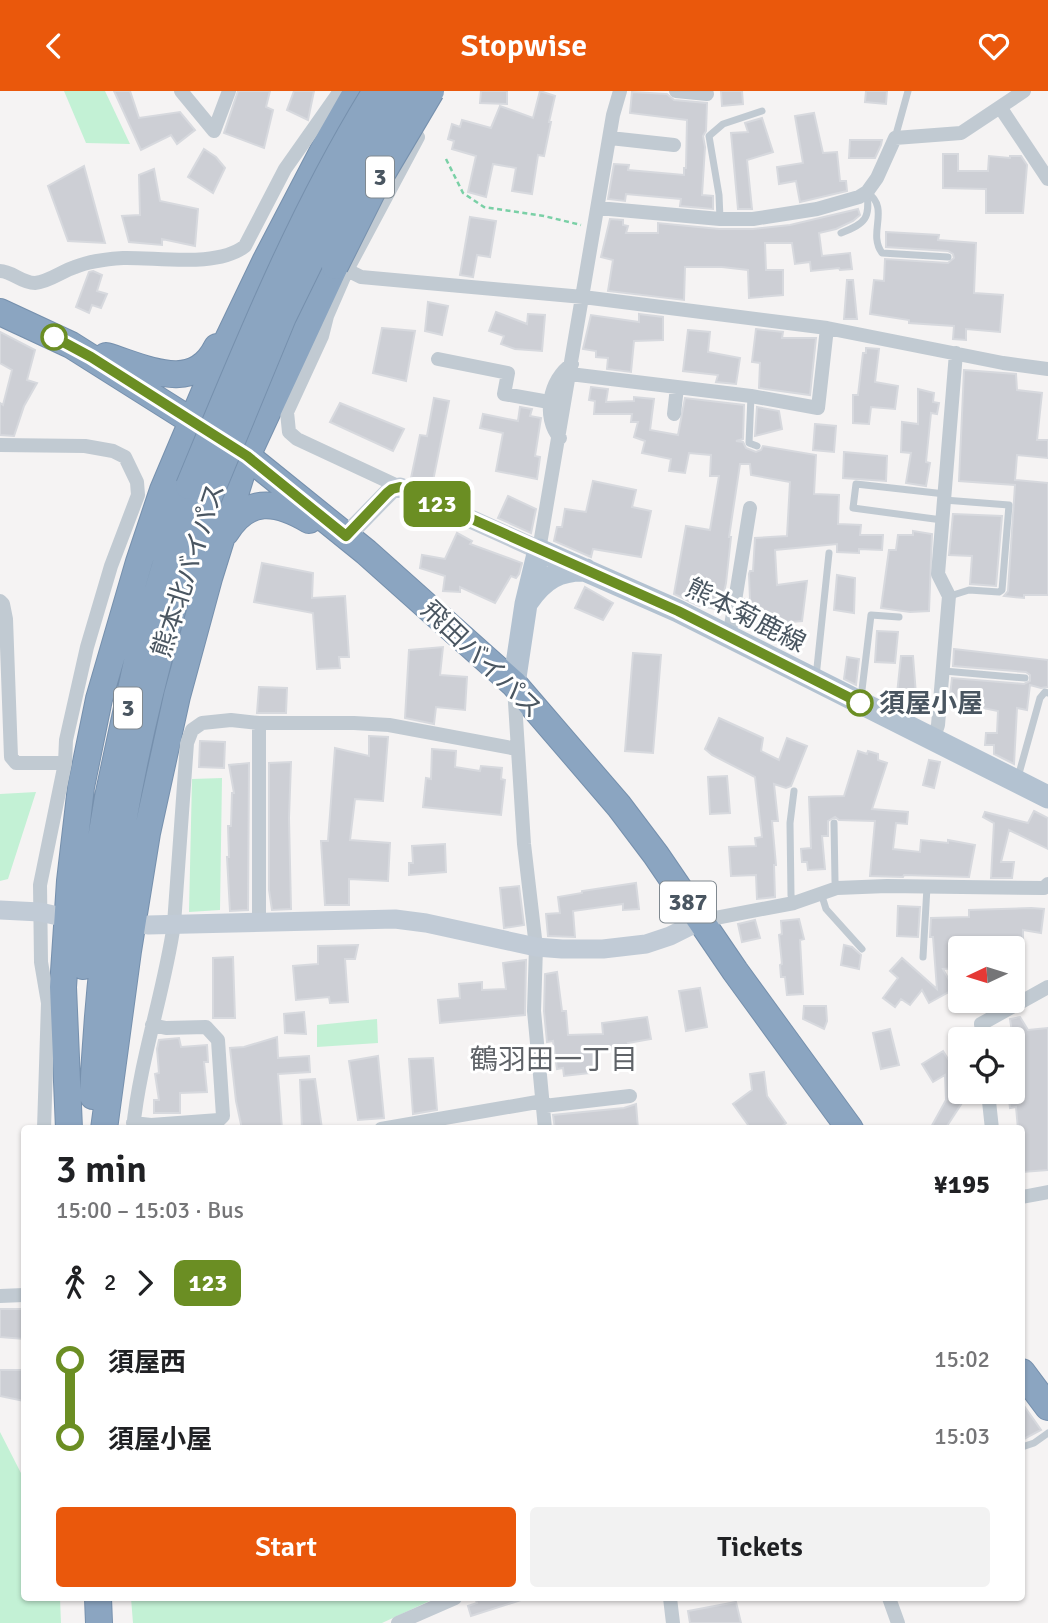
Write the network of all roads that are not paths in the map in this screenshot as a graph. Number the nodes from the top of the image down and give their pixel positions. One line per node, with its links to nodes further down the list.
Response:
1 (181, 91): 2 (street)
2 (229, 91)
3 (340, 91): 29 (street)
4 (357, 91): 27 (highway)
5 (364, 91): 17 (street)
6 (376, 91): 48 (highway, 熊本北バイパス / 3, bridge)
7 (403, 91): 48 (highway, 熊本北バイパス / 3, bridge)
8 (430, 91): 28 (highway, 3, bridge)
9 (445, 91): 17 (street)
10 (620, 91): 18 (street)
11 (676, 91): 14 (street)
12 (908, 91): 19 (lane)
13 (1024, 91): 15 (street)
14 (707, 94)
15 (1002, 100): 19 (street); 21 (street)
16 (762, 111): 24 (lane)
17 (426, 123): 28 (street)
18 (610, 138): 20 (street); 23 (street)
19 (895, 138): 22 (street)
20 (674, 145)
21 (1048, 179)
22 (867, 192): 24 (street); 25 (lane); 26 (lane)
23 (598, 208): 24 (street); 30 (street)
24 (720, 219)
25 (841, 233)
26 (948, 257)
27 (265, 262): 33 (highway); 42 (highway)
28 (341, 268): 30 (street); 46 (highway, 3); 47 (street)
29 (0, 271)
30 (583, 297): 32 (street); 36 (street)
31 (0, 312): 33 (highway, 飛田バイパス / 387)
32 (827, 328): 34 (street); 39 (street)
33 (71, 345): 42 (highway, 飛田バイパス / 387)
34 (956, 353): 37 (street); 49 (street)
35 (438, 359): 40 (street)
36 (571, 369): 38 (street); 40 (street); 43 (street)
37 (1048, 369)
38 (677, 387): 39 (street); 41 (street)
39 (751, 396): 45 (lane)
40 (549, 401): 43 (street)
41 (674, 414)
42 (193, 421): 46 (highway, 飛田バイパス / 387); 99 (highway)
43 (560, 438): 54 (street)
44 (0, 445): 71 (street)
45 (757, 446)
46 (247, 456): 52 (highway, 飛田バイパス / 387); 53 (highway)
47 (400, 487): 52 (street); 54 (street)
48 (198, 492): 98 (highway, 熊本北バイパス / 3); 100 (highway, 熊本北バイパス / 3)
49 (945, 497): 51 (street); 51 (lane); 57 (lane)
50 (750, 508): 61 (street)
51 (943, 520): 57 (street)
52 (346, 536): 53 (highway); 65 (highway, 飛田バイパス / 387)
53 (222, 538): 101 (highway)
54 (539, 550): 56 (main road, 熊本菊鹿線); 59 (main road)
55 (829, 553): 64 (lane)
56 (586, 570): 59 (main road); 61 (main road, 熊本菊鹿線)
57 (949, 596): 62 (street)
58 (0, 601): 71 (street)
59 (526, 604): 65 (main road)
60 (898, 617): 67 (lane)
61 (729, 638): 64 (main road, 熊本菊鹿線)
62 (944, 671): 63 (lane); 69 (street)
63 (1025, 678)
64 (816, 681): 67 (main road, 熊本菊鹿線)
65 (514, 684): 70 (street); 83 (highway, 飛田バイパス / 387)
66 (1048, 693): 72 (lane)
67 (860, 703): 69 (main road, 熊本菊鹿線)
68 (259, 723): 70 (street); 84 (street); 85 (street)
69 (933, 740): 72 (main road, 熊本菊鹿線)
70 (517, 749): 87 (street)
71 (65, 763): 82 (street)
72 (1017, 781): 74 (main road, 熊本菊鹿線)
73 (794, 791): 80 (lane)
74 (1048, 797)
75 (834, 823): 78 (lane)
76 (1048, 884): 77 (street)
77 (927, 887): 78 (street); 89 (lane)
78 (837, 888): 79 (street)
79 (820, 893): 80 (street); 88 (lane)
80 (794, 903): 83 (street)
81 (0, 910): 82 (street)
82 (49, 914): 97 (street)
83 (700, 921): 87 (street); 107 (highway, 飛田バイパス / 387)
84 (259, 922): 85 (street); 87 (street)
85 (174, 924): 86 (street); 91 (street)
86 (148, 925)
87 (536, 947): 94 (street)
88 (862, 949)
89 (923, 957)
90 (1048, 987): 92 (street)
91 (152, 1025): 102 (street); 103 (street)
92 (981, 1027)
93 (630, 1095): 94 (street)
94 (543, 1104): 96 (street); 106 (street)
95 (989, 1104): 108 (street)
96 (478, 1114): 104 (street); 105 (street)
97 (44, 1125)
98 (71, 1125)
99 (71, 1125)
100 (92, 1125)
101 (105, 1125)
102 (133, 1125)
103 (151, 1125)
104 (407, 1125)
105 (475, 1125)
106 (545, 1125)
107 (847, 1125)
108 (992, 1125)
109 (1048, 1192): 110 (street)
110 (1025, 1196)
111 (21, 1295): 112 (street)
112 (0, 1296)
113 (1025, 1376): 114 (highway)
114 (1048, 1407)
115 (1048, 1433): 116 (lane)
116 (1025, 1446)
117 (82, 1601): 122 (highway)
118 (98, 1601): 123 (highway)
119 (446, 1601): 124 (street)
120 (670, 1601): 125 (street)
121 (890, 1601): 126 (street)
122 (83, 1623)
123 (99, 1623)
124 (398, 1623)
125 (673, 1623)
126 (898, 1623)

